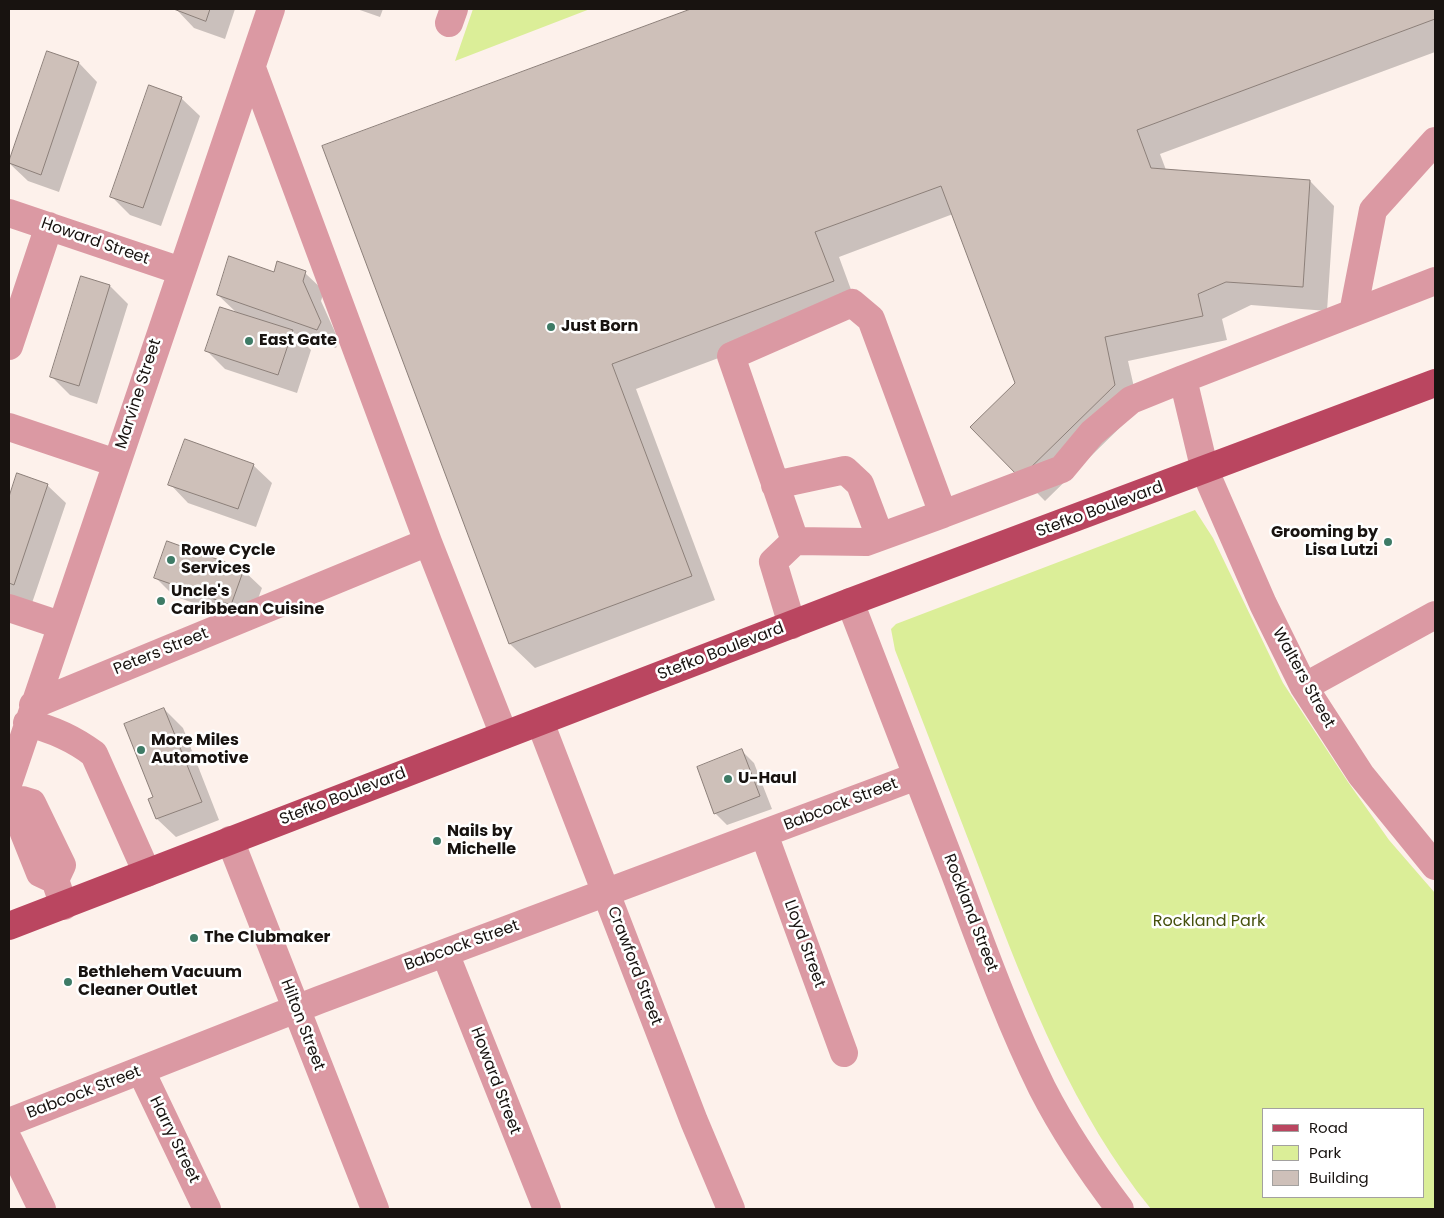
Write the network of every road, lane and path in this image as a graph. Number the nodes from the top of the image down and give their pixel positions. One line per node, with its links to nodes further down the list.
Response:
1 (271, 9): 2 (street, Marvine Street)
2 (252, 68): 6 (street, Marvine Street); 19 (street)
3 (1435, 142): 8 (street)
4 (9, 213): 5 (street, Howard Street)
5 (49, 226): 6 (street, Howard Street); 9 (street)
6 (180, 271): 13 (street, Marvine Street)
7 (1435, 281): 8 (street)
8 (1353, 313): 10 (street)
9 (9, 346)
10 (1183, 379): 14 (street, Walters Street); 16 (street)
11 (1435, 384): 14 (main road, Stefko Boulevard)
12 (9, 427): 13 (street)
13 (116, 463): 23 (street, Marvine Street)
14 (1205, 471): 20 (main road, Stefko Boulevard); 25 (street, Walters Street)
15 (775, 485): 16 (street); 17 (street); 18 (street)
16 (943, 514): 17 (street)
17 (880, 537): 18 (street)
18 (794, 541): 24 (street)
19 (428, 542): 26 (street, Peters Street); 28 (street)
20 (850, 602): 24 (main road, Stefko Boulevard); 29 (street, Rockland Street)
21 (9, 608): 23 (street)
22 (1435, 615): 25 (street)
23 (60, 625): 26 (street, Marvine Street)
24 (792, 625): 27 (main road, Stefko Boulevard)
25 (1304, 687): 33 (street, Walters Street)
26 (30, 714): 30 (street, Marvine Street); 34 (street)
27 (540, 722): 28 (main road, Stefko Boulevard); 35 (street, Crawford Street)
28 (504, 735): 32 (main road, Stefko Boulevard)
29 (917, 776): 31 (street, Babcock Street); 49 (street, Rockland Street)
30 (10, 795): 36 (street, Marvine Street)
31 (764, 834): 35 (street, Babcock Street); 40 (street, Lloyd Street)
32 (230, 840): 34 (main road, Stefko Boulevard); 39 (street, Hilton Street)
33 (1435, 866)
34 (147, 873): 36 (main road, Stefko Boulevard)
35 (606, 893): 38 (street, Babcock Street); 48 (street, Crawford Street)
36 (64, 906): 37 (main road, Stefko Boulevard)
37 (9, 926)
38 (445, 952): 39 (street, Babcock Street); 47 (street, Howard Street)
39 (296, 1008): 41 (street, Babcock Street); 46 (street, Hilton Street)
40 (844, 1053)
41 (141, 1070): 42 (street, Babcock Street); 45 (street, Harry Street)
42 (9, 1122)
43 (9, 1141): 44 (street)
44 (42, 1209)
45 (208, 1209)
46 (375, 1209)
47 (548, 1209)
48 (731, 1209)
49 (1120, 1209)

